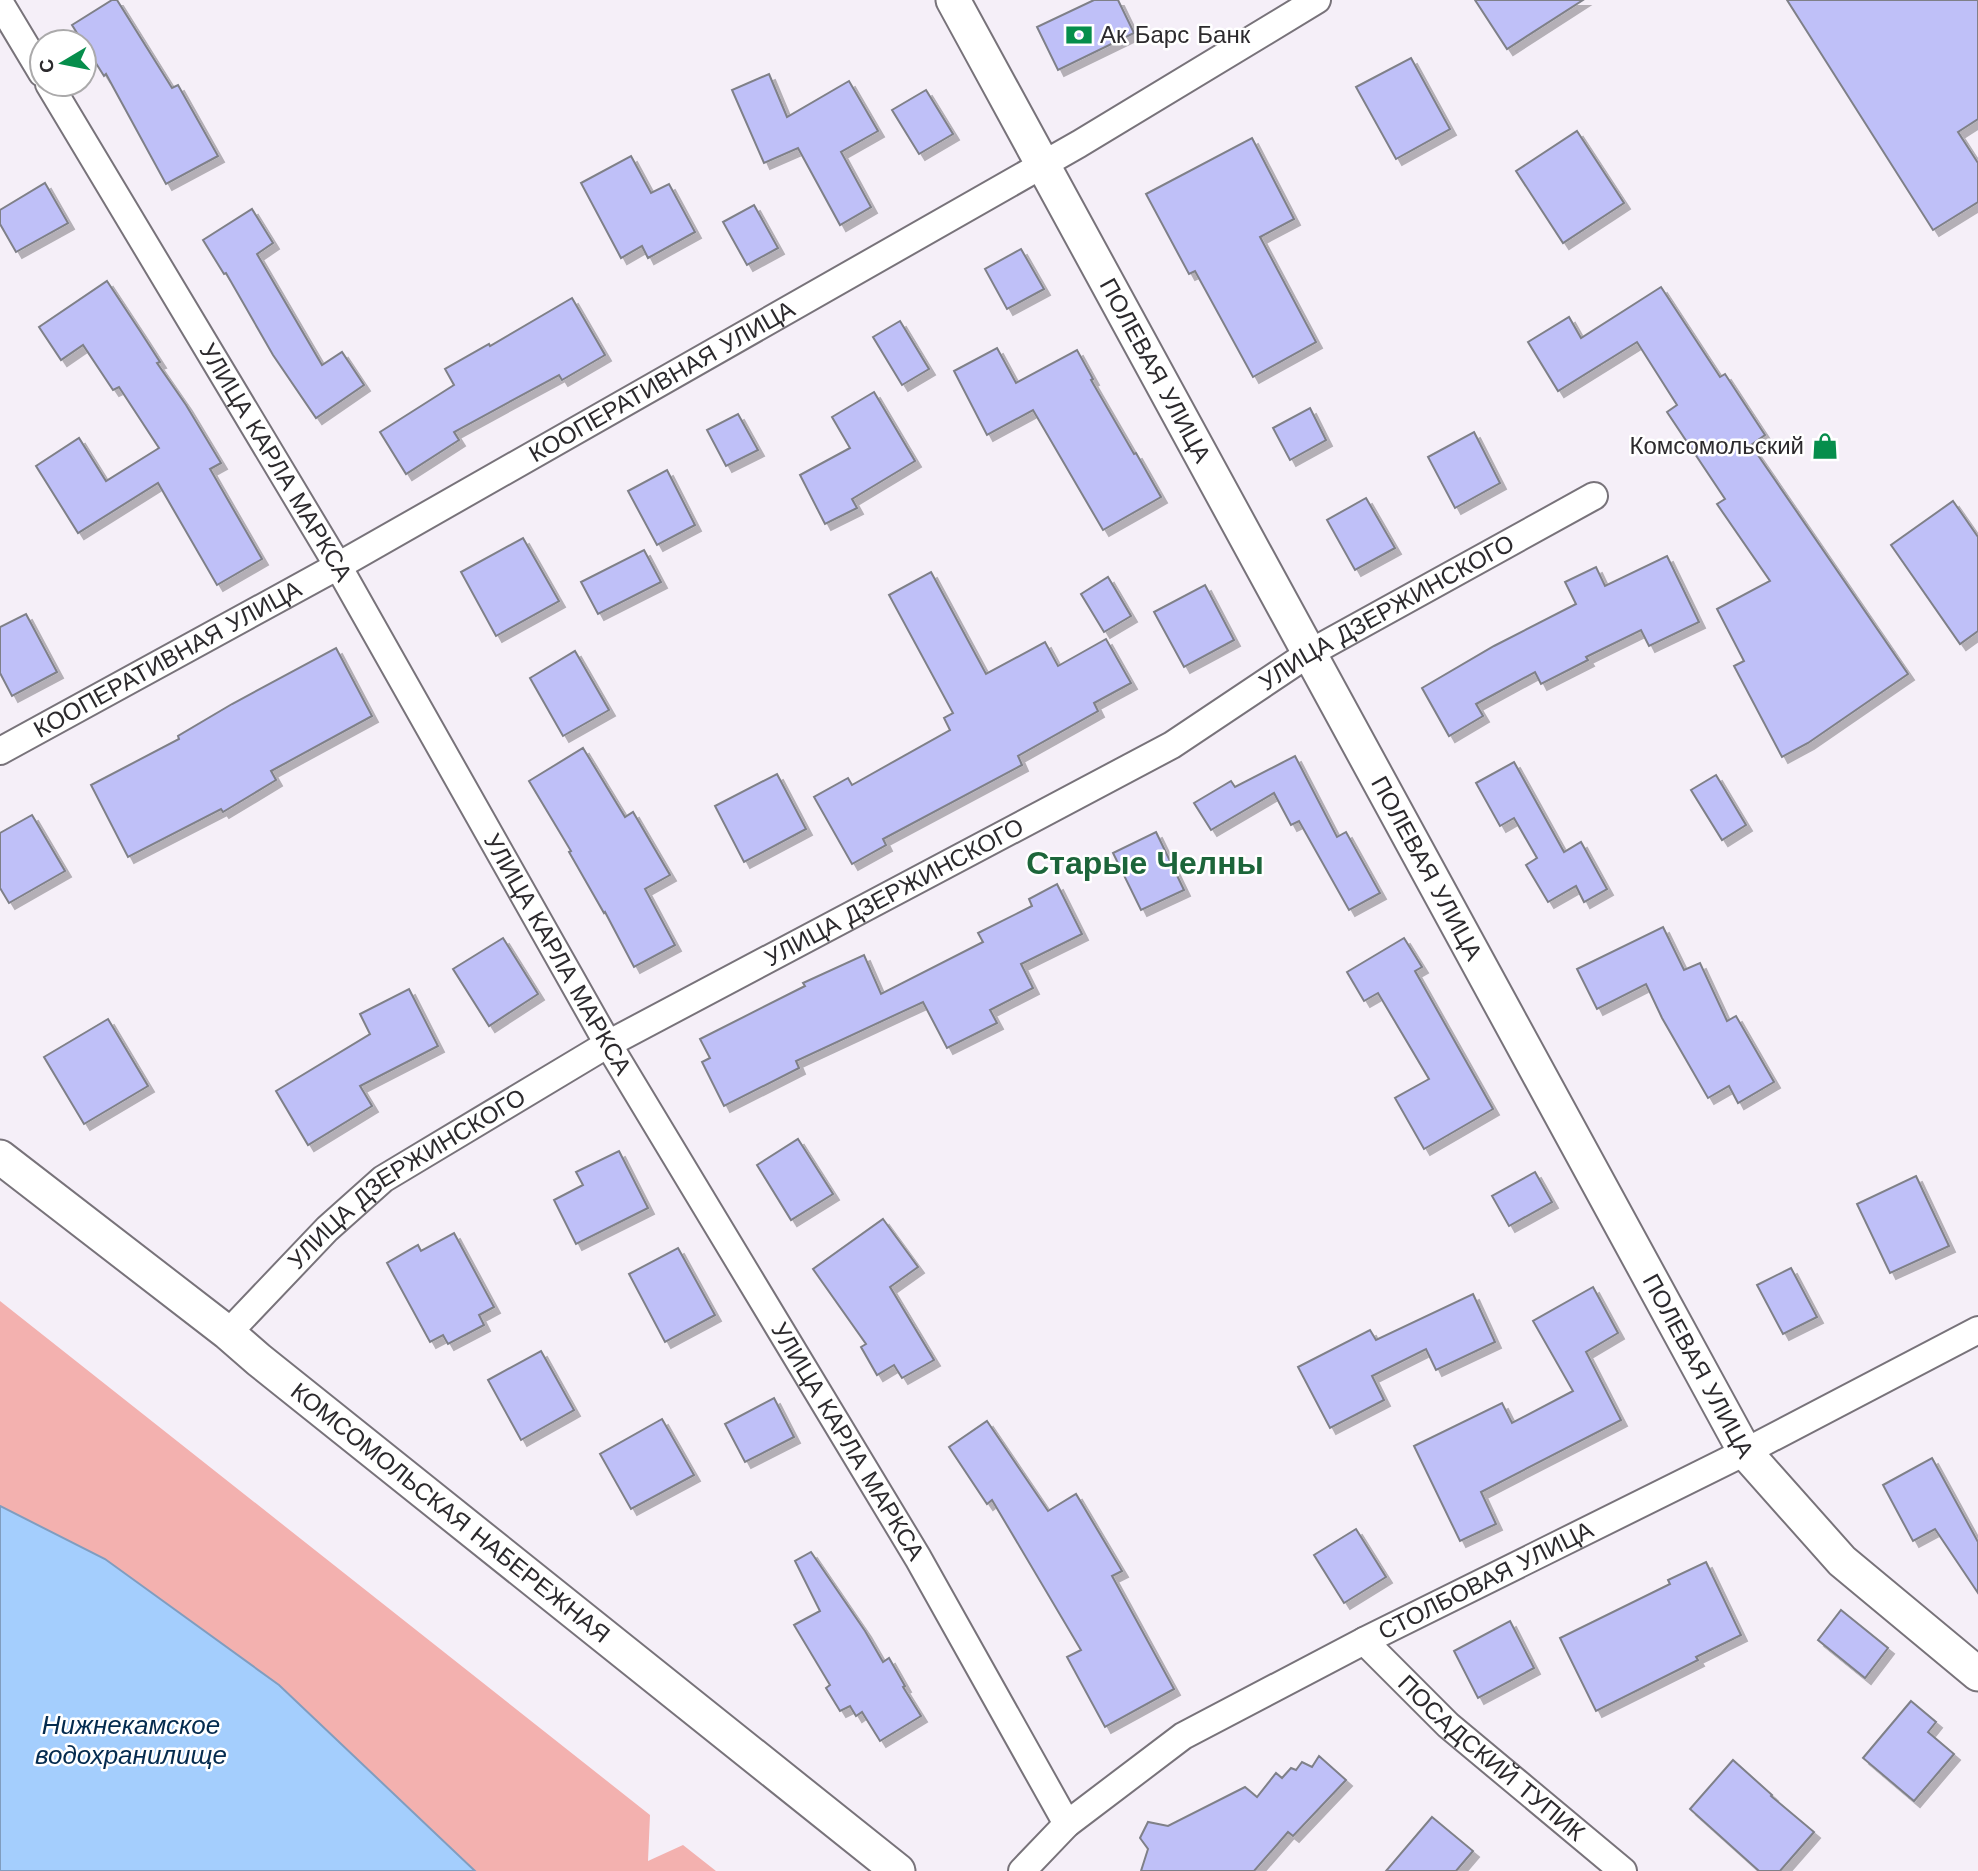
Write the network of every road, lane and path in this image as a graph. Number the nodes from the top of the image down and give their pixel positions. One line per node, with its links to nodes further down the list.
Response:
1 (954, 0): 6 (street, ПОЛЕВАЯ УЛИЦА)
2 (1317, 0): 6 (street, КООПЕРАТИВНАЯ УЛИЦА)
3 (0, 3): 4 (street)
4 (28, 50)
5 (57, 98): 8 (street, УЛИЦА КАРЛА МАРКСА)
6 (1044, 164): 8 (street, КООПЕРАТИВНАЯ УЛИЦА); 9 (street, ПОЛЕВАЯ УЛИЦА)
7 (1594, 496): 9 (street, УЛИЦА ДЗЕРЖИНСКОГО)
8 (338, 566): 10 (street, КООПЕРАТИВНАЯ УЛИЦА); 11 (street, УЛИЦА КАРЛА МАРКСА)
9 (1308, 654): 11 (street, УЛИЦА ДЗЕРЖИНСКОГО); 15 (street, ПОЛЕВАЯ УЛИЦА)
10 (0, 751)
11 (608, 1044): 14 (street, УЛИЦА ДЗЕРЖИНСКОГО); 18 (street, УЛИЦА КАРЛА МАРКСА)
12 (0, 1157): 14 (street, КОМСОМОЛЬСКАЯ НАБЕРЕЖНАЯ)
13 (1978, 1330): 15 (street, СТОЛБОВАЯ УЛИЦА)
14 (228, 1332): 19 (street, КОМСОМОЛЬСКАЯ НАБЕРЕЖНАЯ)
15 (1745, 1452): 16 (street, СТОЛБОВАЯ УЛИЦА); 17 (street, ПОЛЕВАЯ УЛИЦА)
16 (1364, 1641): 18 (street, СТОЛБОВАЯ УЛИЦА); 21 (street, ПОСАДСКИЙ ТУПИК)
17 (1978, 1674)
18 (1067, 1824): 20 (street, СТОЛБОВАЯ УЛИЦА)
19 (898, 1871)
20 (1022, 1871)
21 (1623, 1871)

